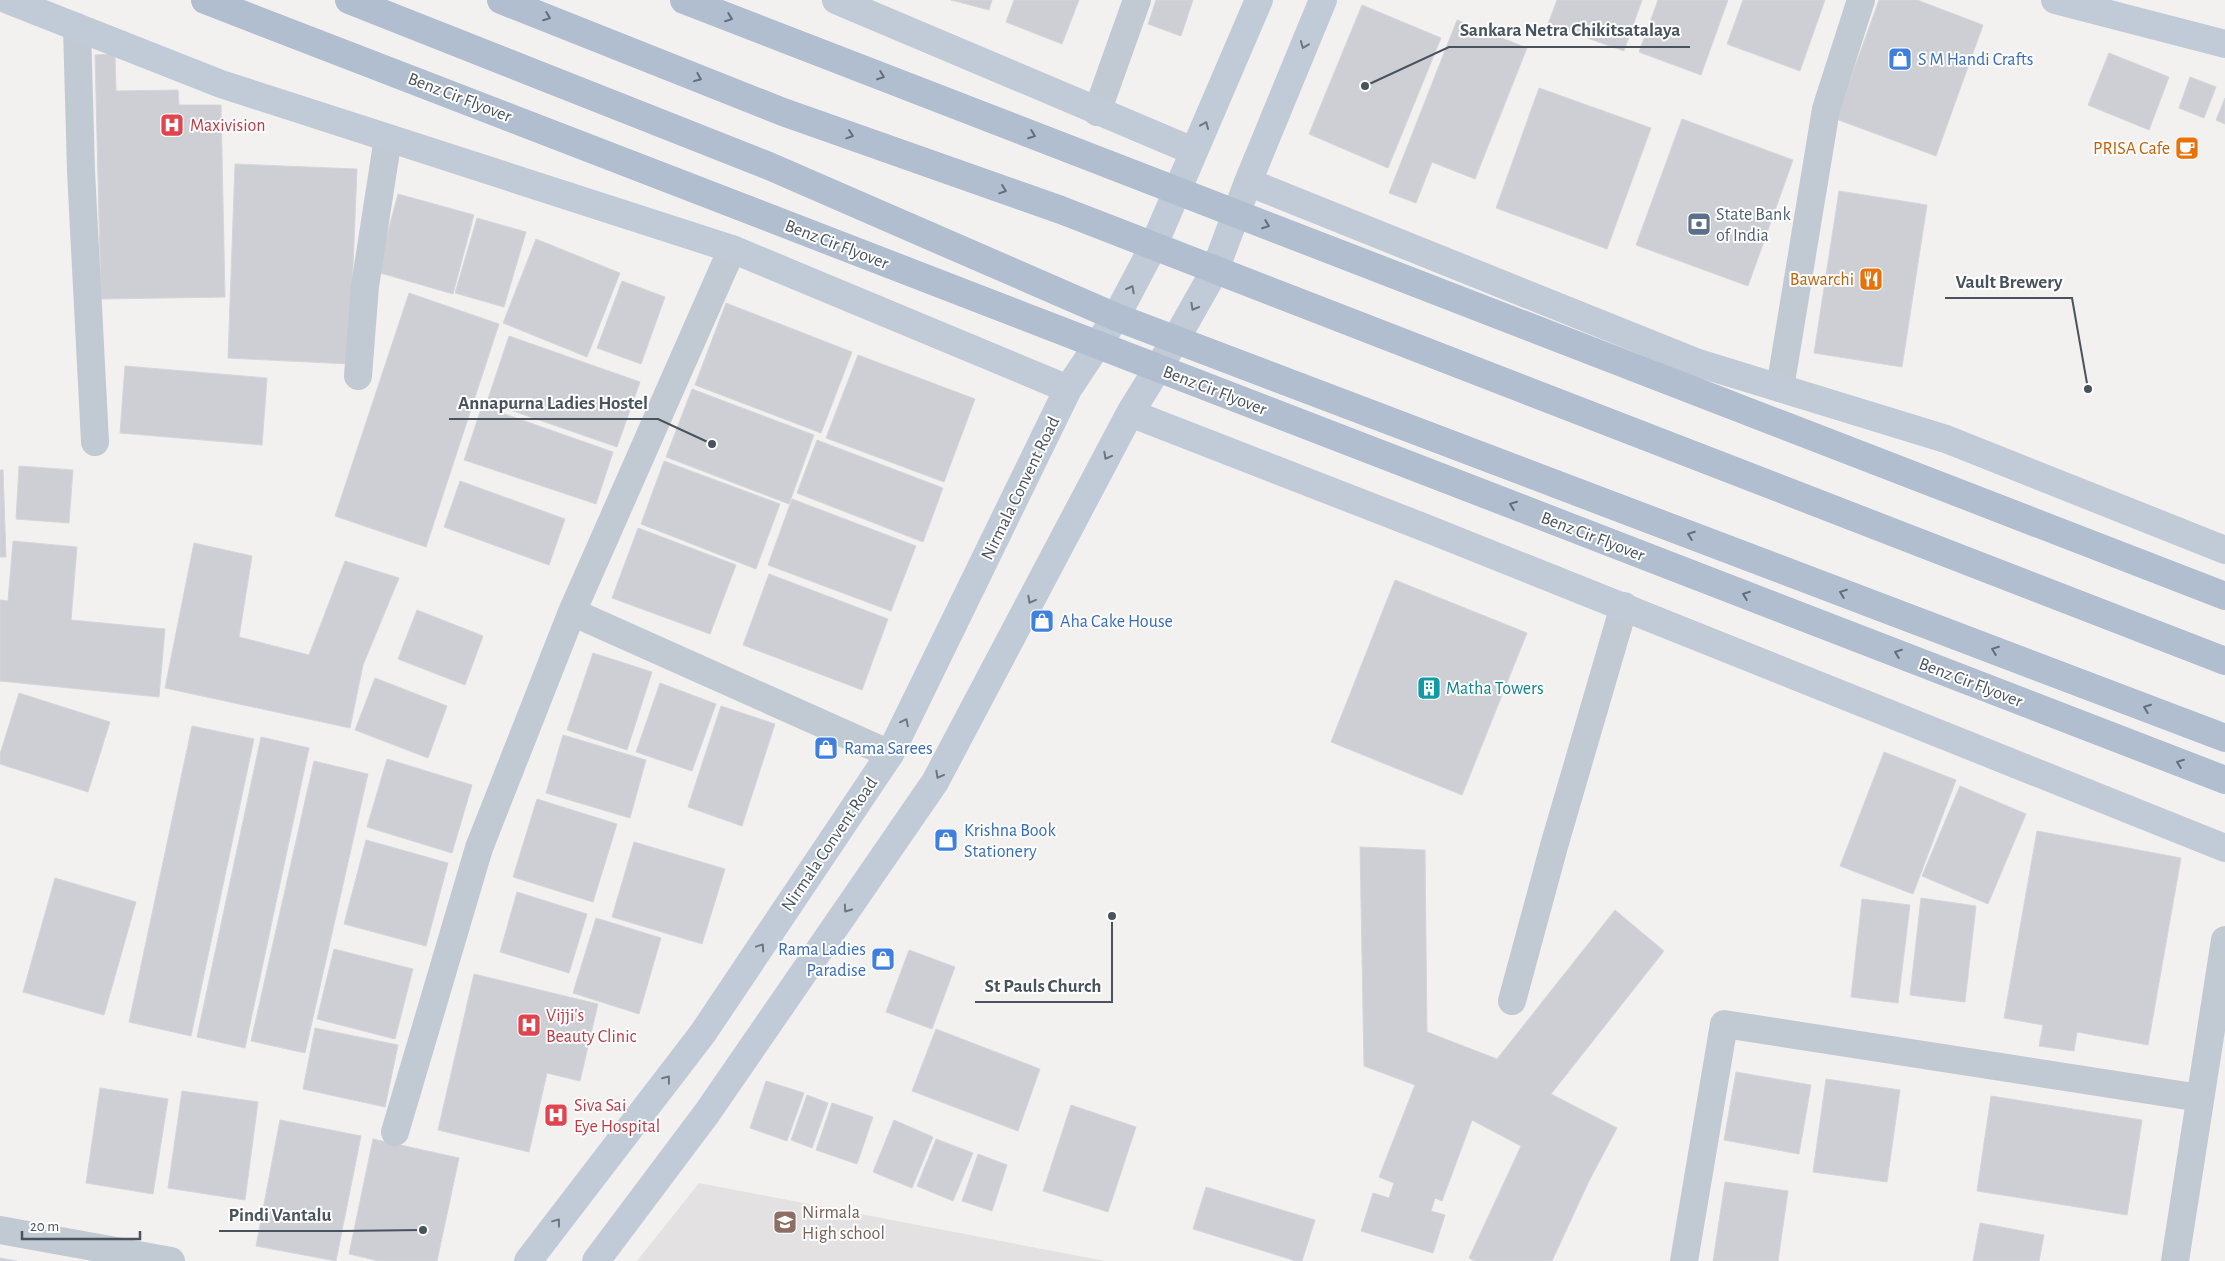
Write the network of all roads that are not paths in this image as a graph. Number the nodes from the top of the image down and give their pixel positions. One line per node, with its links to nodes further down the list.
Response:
1 (8, 0): 12 (street)
2 (205, 0): 35 (main road, Benz Cir Flyover, one-way to 2)
3 (349, 0): 21 (main road)
4 (501, 0): 18 (main road, one-way to 18)
5 (684, 0): 29 (main road, one-way to 29)
6 (839, 0): 14 (street)
7 (1137, 0): 14 (street)
8 (1259, 0): 16 (street, Nirmala Convent Road, one-way to 8)
9 (1323, 0): 17 (street, one-way to 17)
10 (1861, 0): 24 (street)
11 (2054, 0): 13 (street)
12 (77, 27): 15 (street); 27 (street)
13 (2225, 44)
14 (1097, 112): 16 (street)
15 (388, 138): 19 (street); 23 (street)
16 (1193, 151): 18 (street, Nirmala Convent Road)
17 (1248, 182): 20 (street); 24 (street)
18 (1153, 246): 20 (main road); 21 (street, Nirmala Convent Road, one-way to 18)
19 (732, 249): 25 (street); 31 (street)
20 (1215, 270): 22 (street, one-way to 22); 32 (main road)
21 (1116, 317): 22 (main road); 25 (street, Nirmala Convent Road)
22 (1176, 339): 26 (street); 33 (main road, one-way to 22)
23 (358, 376)
24 (1780, 388): 28 (street)
25 (1068, 389): 34 (street, Nirmala Convent Road, one-way to 25)
26 (1130, 413): 30 (street); 44 (street, one-way to 44)
27 (95, 442)
28 (2225, 550)
29 (2225, 596)
30 (1624, 606): 36 (street); 38 (street)
31 (572, 612): 34 (street); 40 (street)
32 (2225, 662)
33 (2225, 738)
34 (890, 754): 43 (street, Nirmala Convent Road, one-way to 34)
35 (2225, 780)
36 (2225, 848)
37 (2225, 940): 39 (street)
38 (1512, 1002)
39 (2200, 1098): 45 (street); 46 (street)
40 (395, 1132)
41 (0, 1230): 42 (street)
42 (171, 1261)
43 (528, 1261)
44 (596, 1261)
45 (1684, 1261)
46 (2175, 1261)

